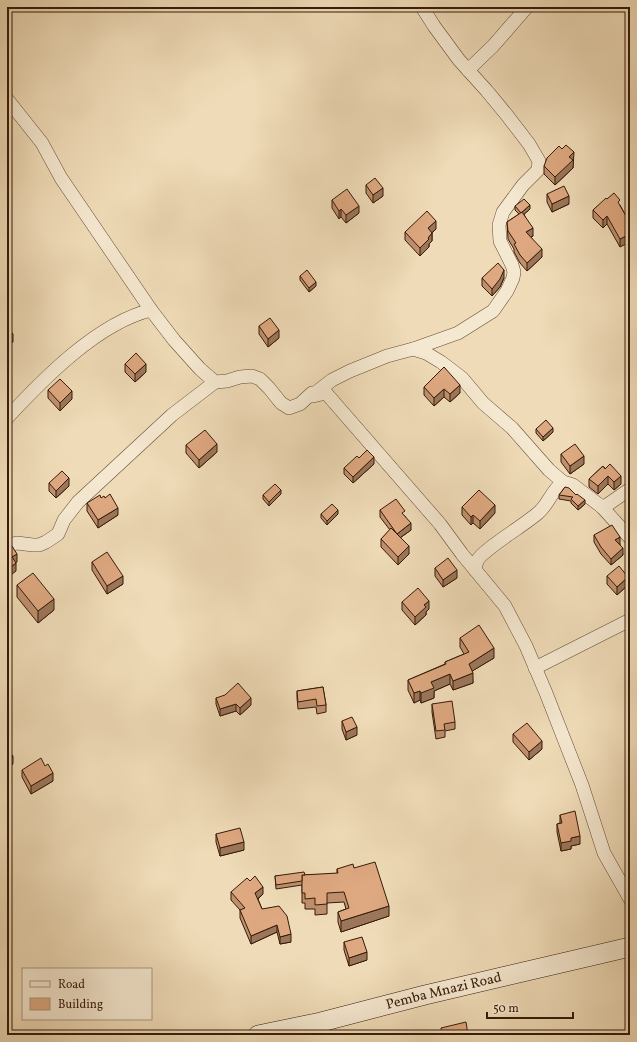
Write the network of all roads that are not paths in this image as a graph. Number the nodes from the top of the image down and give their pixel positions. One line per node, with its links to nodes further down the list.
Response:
1 (422, 7): 3 (street)
2 (527, 7): 3 (street)
3 (468, 70): 6 (street)
4 (7, 99): 5 (street)
5 (151, 310): 7 (street); 9 (street)
6 (413, 349): 8 (street); 10 (street)
7 (215, 382): 8 (street); 14 (street)
8 (313, 396): 15 (street)
9 (7, 418)
10 (563, 482): 12 (street); 15 (street)
11 (630, 490): 12 (street)
12 (602, 507): 13 (street)
13 (630, 538)
14 (7, 546)
15 (475, 570): 17 (street)
16 (630, 620): 17 (street)
17 (535, 668): 18 (street)
18 (630, 899)
19 (630, 947): 20 (main road, Pemba Mnazi Road)
20 (258, 1035)

